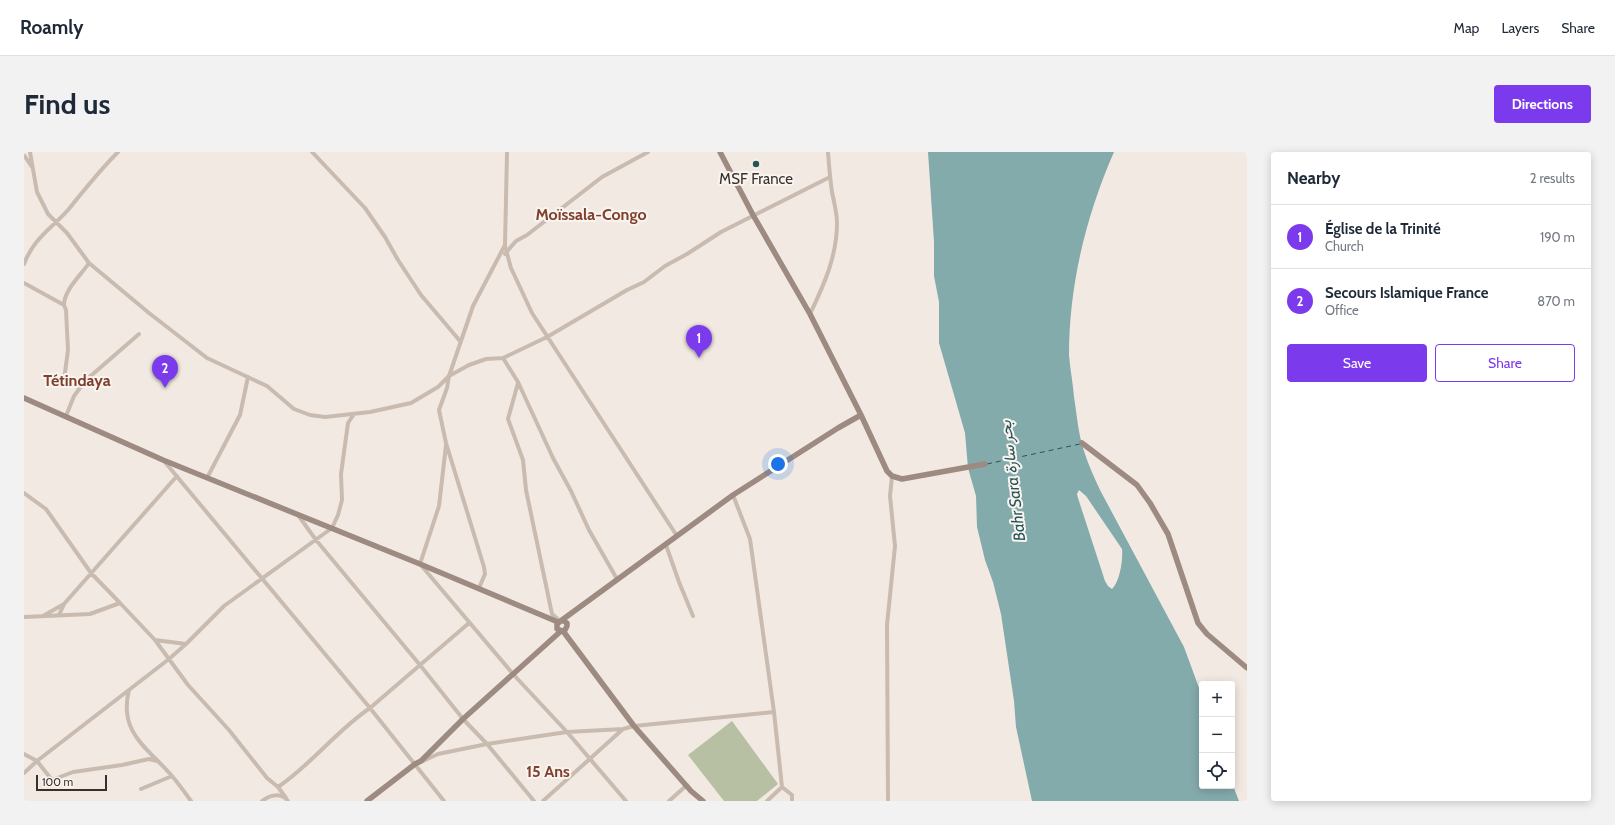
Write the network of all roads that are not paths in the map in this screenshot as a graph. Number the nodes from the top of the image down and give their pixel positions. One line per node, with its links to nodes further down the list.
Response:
1 (30, 152): 9 (street)
2 (118, 152): 12 (street)
3 (312, 152): 23 (street)
4 (507, 152): 13 (street)
5 (648, 152): 14 (street)
6 (720, 152): 11 (main road)
7 (828, 152): 10 (street)
8 (24, 155): 9 (street)
9 (33, 169): 12 (street)
10 (830, 177): 11 (street); 20 (street)
11 (753, 215): 20 (main road); 22 (street)
12 (56, 222): 16 (street); 17 (street)
13 (505, 245): 14 (street); 15 (street)
14 (506, 253): 15 (street); 22 (street)
15 (499, 256): 23 (street)
16 (24, 264)
17 (89, 264): 19 (street); 26 (street)
18 (24, 283): 19 (street)
19 (64, 305): 28 (street)
20 (810, 314): 31 (main road)
21 (139, 334): 28 (street)
22 (547, 338): 24 (street); 44 (street)
23 (460, 341): 25 (street)
24 (503, 358): 25 (street); 27 (street)
25 (449, 376): 30 (street); 33 (street)
26 (248, 377): 30 (street); 39 (street)
27 (518, 382): 50 (street); 58 (street)
28 (80, 388): 32 (street)
29 (24, 398): 32 (main road)
30 (354, 414): 43 (street)
31 (861, 415): 38 (main road); 41 (main road)
32 (66, 416): 35 (main road)
33 (446, 443): 47 (street); 51 (street)
34 (1082, 443): 65 (main road)
35 (163, 460): 37 (street); 39 (main road)
36 (985, 464): 38 (main road)
37 (177, 476): 48 (street); 49 (street)
38 (892, 476): 99 (street)
39 (207, 478): 42 (main road)
40 (24, 493): 48 (street)
41 (733, 495): 44 (main road); 69 (street)
42 (297, 514): 43 (main road); 45 (street)
43 (332, 528): 45 (street); 47 (main road)
44 (677, 536): 46 (main road)
45 (316, 540): 49 (street); 64 (street)
46 (666, 545): 50 (main road); 56 (street)
47 (420, 564): 51 (main road); 59 (street)
48 (91, 572): 52 (street); 53 (street)
49 (263, 578): 62 (street); 68 (street)
50 (617, 579): 58 (main road)
51 (480, 588): 58 (main road)
52 (120, 603): 54 (street); 61 (street)
53 (64, 604): 54 (street); 55 (street)
54 (59, 615): 55 (street)
55 (43, 616): 57 (street)
56 (693, 616)
57 (24, 617)
58 (560, 621): 60 (main road); 60 (main road)
59 (469, 623): 64 (street); 66 (street)
60 (562, 631): 66 (main road); 71 (main road)
61 (155, 640): 62 (street); 63 (street)
62 (186, 644): 63 (street)
63 (169, 659): 67 (street); 84 (street)
64 (420, 665): 68 (street); 70 (street)
65 (1247, 668)
66 (513, 674): 70 (main road); 73 (street)
67 (129, 690): 77 (street); 79 (street)
68 (370, 708): 80 (street); 84 (street)
69 (774, 712): 71 (street); 85 (street)
70 (463, 719): 74 (street); 78 (main road)
71 (634, 726): 72 (street); 83 (main road)
72 (623, 729): 73 (street); 76 (street)
73 (567, 732): 74 (street); 76 (street)
74 (486, 744): 78 (street); 92 (street)
75 (24, 754): 77 (street)
76 (588, 759): 93 (street); 94 (street)
77 (37, 761): 79 (street); 81 (street)
78 (421, 761): 80 (main road)
79 (157, 762): 82 (street)
80 (415, 764): 90 (main road); 91 (street)
81 (24, 773)
82 (172, 776): 86 (street); 88 (street)
83 (687, 785): 95 (street); 96 (main road)
84 (278, 787): 87 (street)
85 (782, 787): 97 (street); 98 (street)
86 (142, 788)
87 (287, 800): 89 (street)
88 (191, 801)
89 (262, 801)
90 (367, 801)
91 (444, 801)
92 (534, 801)
93 (543, 801)
94 (626, 801)
95 (669, 801)
96 (703, 801)
97 (767, 801)
98 (792, 801)
99 (888, 801)

